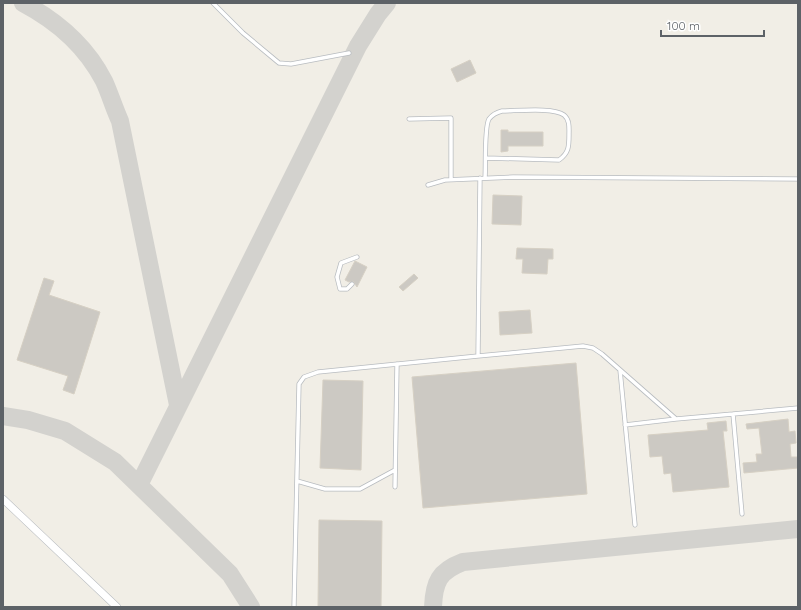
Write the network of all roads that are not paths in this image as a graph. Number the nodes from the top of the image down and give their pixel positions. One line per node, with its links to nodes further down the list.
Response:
1 (214, 3): 2 (lane)
2 (349, 53)
3 (409, 119): 8 (lane)
4 (486, 158): 4 (lane); 6 (lane)
5 (480, 178): 6 (lane); 8 (lane); 12 (lane)
6 (485, 178): 7 (lane)
7 (798, 179)
8 (451, 180): 9 (lane)
9 (428, 185)
10 (357, 257): 11 (lane)
11 (352, 284)
12 (478, 356): 13 (lane); 14 (lane)
13 (397, 364): 19 (lane); 20 (lane)
14 (620, 370): 17 (lane); 18 (lane)
15 (798, 408): 16 (lane)
16 (733, 414): 17 (lane); 23 (lane)
17 (676, 419): 18 (lane)
18 (625, 425): 24 (lane)
19 (395, 470): 20 (lane); 21 (lane)
20 (297, 481): 26 (lane)
21 (395, 487)
22 (3, 499): 25 (street)
23 (742, 514)
24 (635, 525)
25 (117, 607)
26 (294, 607)

